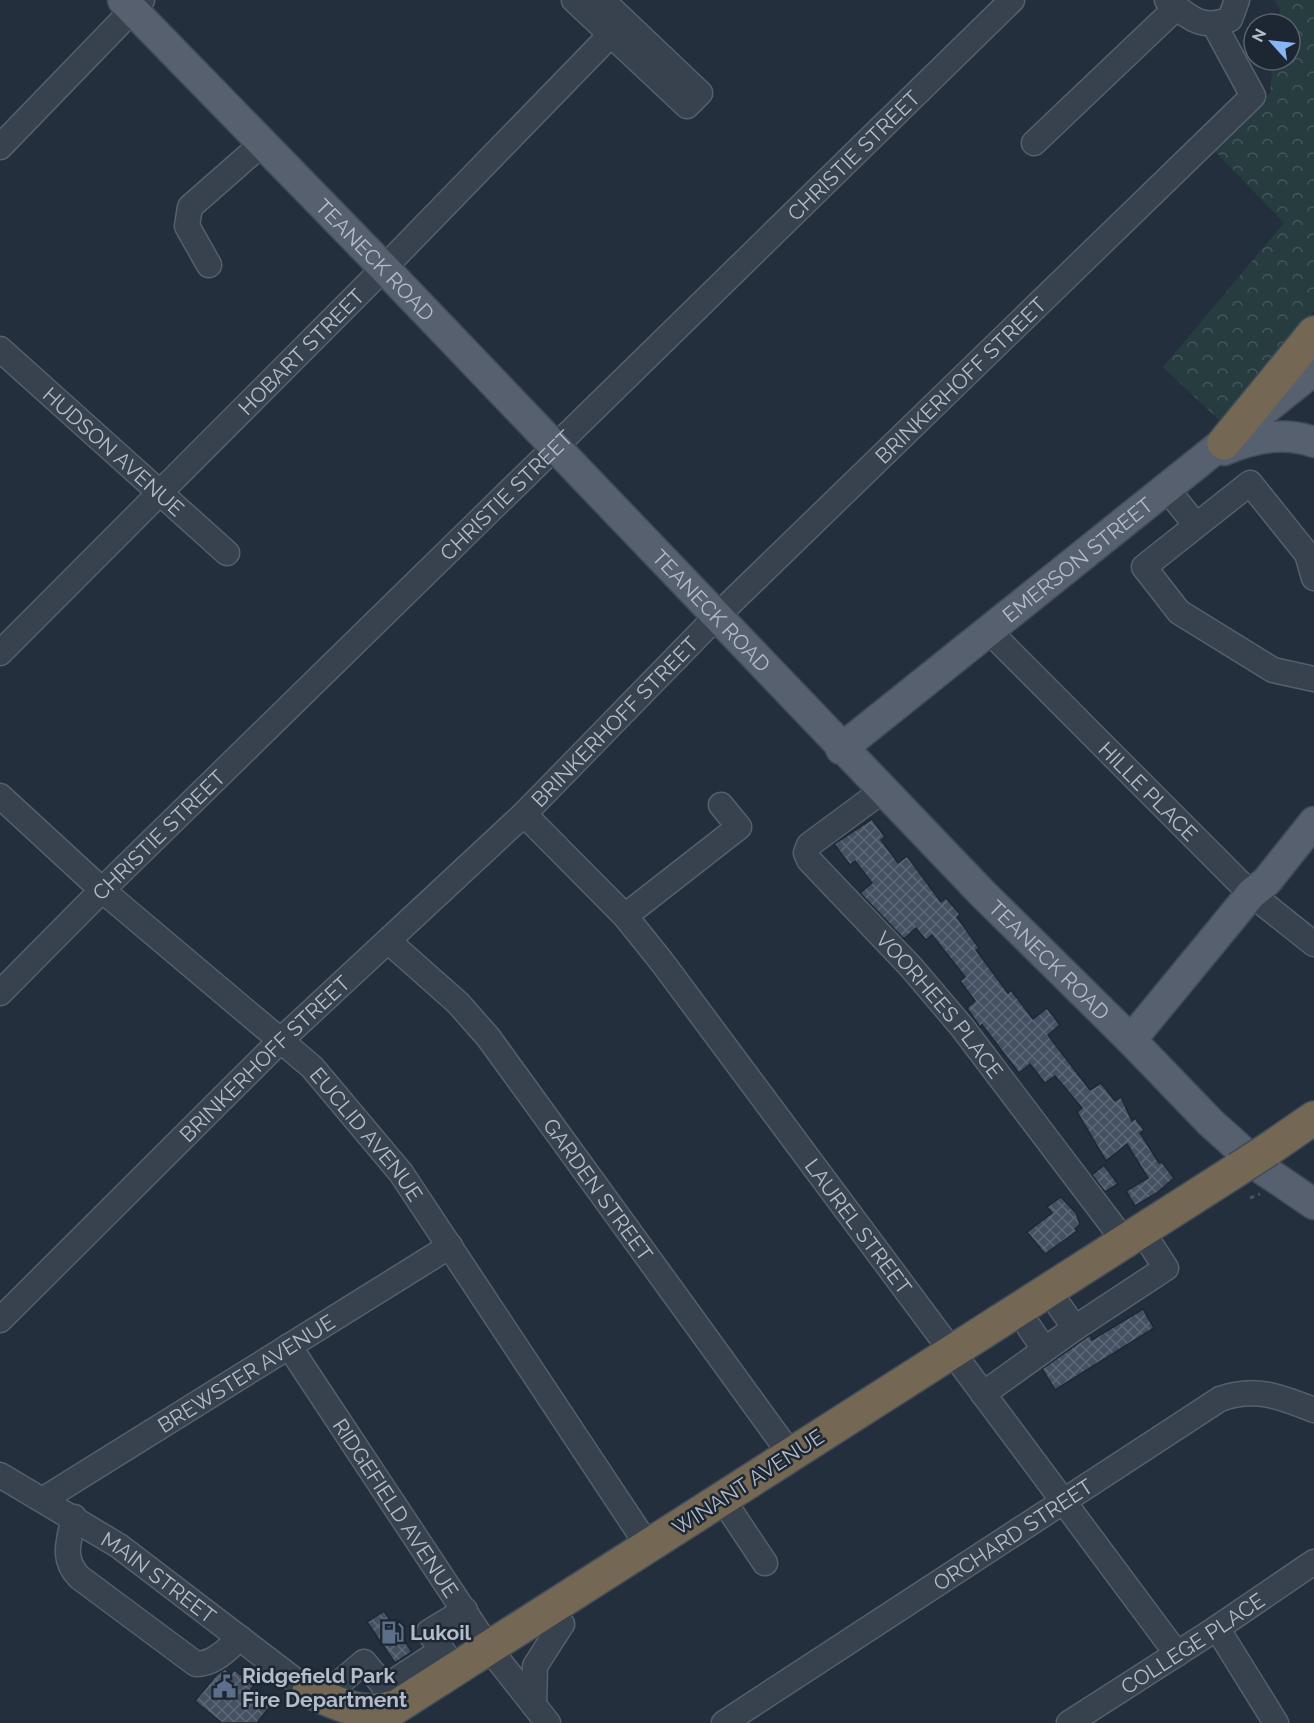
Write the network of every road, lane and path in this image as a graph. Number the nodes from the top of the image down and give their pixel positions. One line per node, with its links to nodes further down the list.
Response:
1 (574, 0): 8 (street)
2 (602, 0): 8 (street)
3 (1012, 0): 19 (street, CHRISTIE STREET)
4 (1237, 0): 7 (street)
5 (133, 3): 10 (main road, TEANECK ROAD); 12 (street)
6 (1172, 4): 7 (street); 11 (street)
7 (1215, 26): 26 (street, BRINKERHOFF STREET)
8 (617, 29): 9 (street); 14 (street, HOBART STREET)
9 (693, 99)
10 (263, 143): 13 (street); 14 (main road, TEANECK ROAD)
11 (1034, 143)
12 (0, 147)
13 (209, 265)
14 (384, 268): 19 (main road, TEANECK ROAD); 22 (street, HOBART STREET)
15 (1314, 333): 20 (highway)
16 (0, 349): 22 (street, HUDSON AVENUE)
17 (1314, 370): 20 (main road, EMERSON STREET)
18 (1314, 442): 20 (main road)
19 (555, 446): 26 (main road, TEANECK ROAD); 36 (street, CHRISTIE STREET)
20 (1212, 452): 21 (main road, EMERSON STREET)
21 (1166, 488): 23 (street); 27 (main road, EMERSON STREET)
22 (158, 494): 24 (street, HUDSON AVENUE); 28 (street, HOBART STREET)
23 (1196, 525): 25 (street); 29 (street)
24 (227, 553)
25 (1314, 578)
26 (717, 616): 30 (main road, TEANECK ROAD); 34 (street, BRINKERHOFF STREET)
27 (989, 631): 30 (main road, EMERSON STREET); 37 (street, HILLE PLACE)
28 (0, 654)
29 (1314, 679)
30 (842, 749): 31 (main road, TEANECK ROAD)
31 (882, 791): 43 (main road, TEANECK ROAD); 48 (street, VOORHEES PLACE)
32 (0, 796): 36 (street, EUCLID AVENUE)
33 (721, 805): 38 (street)
34 (524, 814): 38 (street, LAUREL STREET); 39 (street, BRINKERHOFF STREET)
35 (1314, 822): 37 (main road)
36 (102, 890): 41 (street, CHRISTIE STREET); 42 (street, EUCLID AVENUE)
37 (1251, 894): 40 (street, HILLE PLACE); 43 (main road)
38 (625, 916): 53 (street, LAUREL STREET)
39 (388, 941): 42 (street, BRINKERHOFF STREET); 56 (street, GARDEN STREET)
40 (1314, 944)
41 (0, 993)
42 (281, 1040): 49 (street, EUCLID AVENUE); 50 (street, BRINKERHOFF STREET)
43 (1131, 1040): 47 (main road, TEANECK ROAD)
44 (1314, 1118): 46 (highway)
45 (1314, 1140): 46 (highway)
46 (1276, 1155): 48 (highway)
47 (1314, 1204)
48 (1139, 1245): 51 (highway, WINANT AVENUE); 53 (highway, WINANT AVENUE)
49 (450, 1246): 52 (street, BREWSTER AVENUE); 62 (street, EUCLID AVENUE)
50 (0, 1320)
51 (1036, 1338): 53 (highway, WINANT AVENUE); 54 (street)
52 (289, 1346): 58 (street, BREWSTER AVENUE); 65 (street, RIDGEFIELD AVENUE)
53 (958, 1360): 54 (street, LAUREL STREET); 56 (highway, WINANT AVENUE); 60 (highway, WINANT AVENUE)
54 (983, 1394): 59 (street, LAUREL STREET)
55 (1314, 1410): 59 (street, ORCHARD STREET)
56 (790, 1455): 62 (highway, WINANT AVENUE)
57 (0, 1475): 58 (street, MAIN STREET)
58 (44, 1499): 61 (street, MAIN STREET)
59 (1062, 1501): 69 (street, LAUREL STREET); 75 (street, ORCHARD STREET)
60 (733, 1515): 64 (street); 66 (highway, WINANT AVENUE)
61 (74, 1517): 68 (street, MAIN STREET); 68 (street)
62 (648, 1546): 70 (highway, WINANT AVENUE)
63 (1314, 1562): 67 (street, COLLEGE PLACE)
64 (765, 1563)
65 (465, 1610): 70 (street, RIDGEFIELD AVENUE); 71 (street)
66 (562, 1624): 70 (highway, WINANT AVENUE); 74 (street)
67 (1217, 1629): 69 (street, COLLEGE PLACE); 77 (street)
68 (240, 1638): 72 (street, MAIN STREET)
69 (1177, 1654): 76 (street, COLLEGE PLACE)
70 (495, 1655): 71 (highway, WINANT AVENUE); 73 (highway, WINANT AVENUE); 74 (street, RIDGEFIELD AVENUE)
71 (448, 1660): 73 (highway, WINANT AVENUE)
72 (319, 1704): 73 (highway); 73 (street)
73 (399, 1713)
74 (541, 1714)
75 (724, 1723)
76 (1069, 1723)
77 (1276, 1723)

